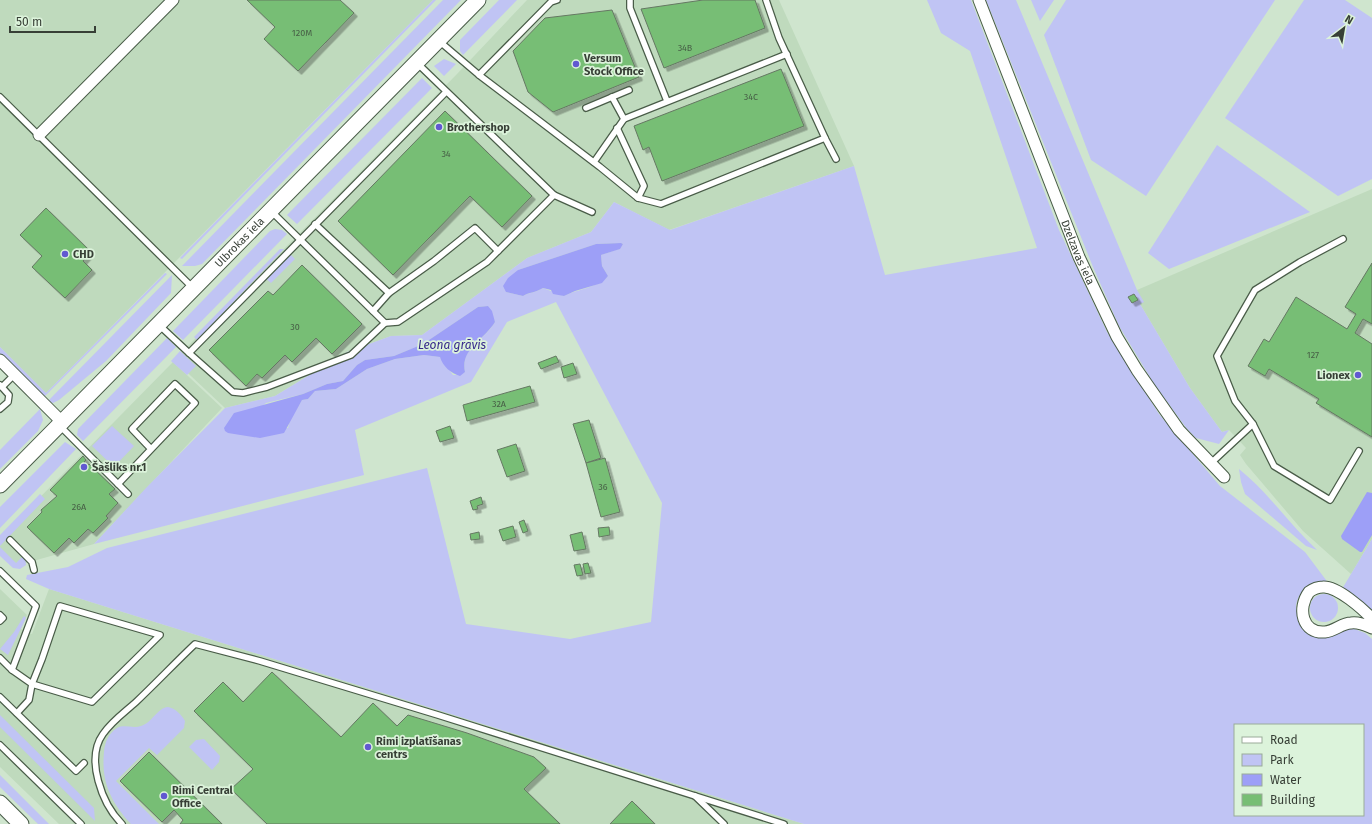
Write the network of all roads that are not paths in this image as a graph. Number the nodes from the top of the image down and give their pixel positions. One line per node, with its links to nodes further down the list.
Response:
1 (172, 0): 19 (street)
2 (478, 0): 7 (main road, Ulbrokas iela)
3 (557, 0): 10 (lane)
4 (630, 0): 15 (lane)
5 (766, 0): 8 (lane)
6 (979, 0): 45 (street, Dzelzavas iela)
7 (438, 41): 9 (main road, Ulbrokas iela); 10 (lane)
8 (786, 54): 15 (lane); 20 (lane)
9 (417, 63): 12 (lane); 25 (main road, Ulbrokas iela)
10 (479, 75): 22 (lane)
11 (629, 90): 14 (lane)
12 (446, 92): 23 (lane); 27 (lane)
13 (0, 97): 19 (lane)
14 (612, 97): 16 (lane); 17 (lane)
15 (667, 101): 17 (lane)
16 (586, 108)
17 (624, 119): 18 (lane)
18 (618, 128): 22 (lane); 24 (lane)
19 (38, 135): 31 (lane)
20 (825, 138): 21 (lane); 24 (lane)
21 (836, 159)
22 (594, 162): 24 (lane)
23 (554, 195): 26 (lane); 30 (lane)
24 (638, 198)
25 (270, 211): 28 (lane); 31 (main road, Ulbrokas iela)
26 (592, 212)
27 (315, 224): 28 (lane); 32 (lane)
28 (299, 239): 33 (lane); 36 (lane)
29 (1343, 239): 41 (lane)
30 (498, 251): 32 (lane); 34 (lane)
31 (194, 289): 35 (main road, Ulbrokas iela)
32 (389, 293): 33 (lane)
33 (373, 311): 34 (lane)
34 (385, 322): 36 (lane)
35 (159, 325): 36 (lane); 42 (main road, Ulbrokas iela)
36 (189, 353)
37 (0, 360): 38 (street)
38 (14, 375): 39 (lane); 42 (street)
39 (1, 386): 40 (lane)
40 (0, 409)
41 (1253, 424): 44 (lane); 45 (lane)
42 (61, 425): 47 (lane); 48 (main road, Ulbrokas iela)
43 (151, 449): 43 (lane); 47 (lane)
44 (1359, 451)
45 (1210, 464): 46 (street, Dzelzavas iela)
46 (1224, 477)
47 (118, 484): 49 (lane)
48 (0, 485)
49 (128, 494)
50 (10, 540): 51 (lane)
51 (34, 570)
52 (0, 571): 58 (lane)
53 (0, 615): 55 (lane)
54 (1372, 619): 56 (street)
55 (0, 621)
56 (1372, 628)
57 (0, 658): 58 (lane)
58 (12, 670): 59 (lane)
59 (32, 684): 59 (lane); 61 (lane)
60 (0, 697): 61 (lane)
61 (17, 714): 63 (lane)
62 (0, 745): 67 (lane)
63 (84, 763)
64 (694, 795): 68 (lane); 69 (lane); 70 (lane)
65 (0, 803): 66 (main road)
66 (21, 824)
67 (81, 824)
68 (122, 824)
69 (724, 824)
70 (784, 824)

